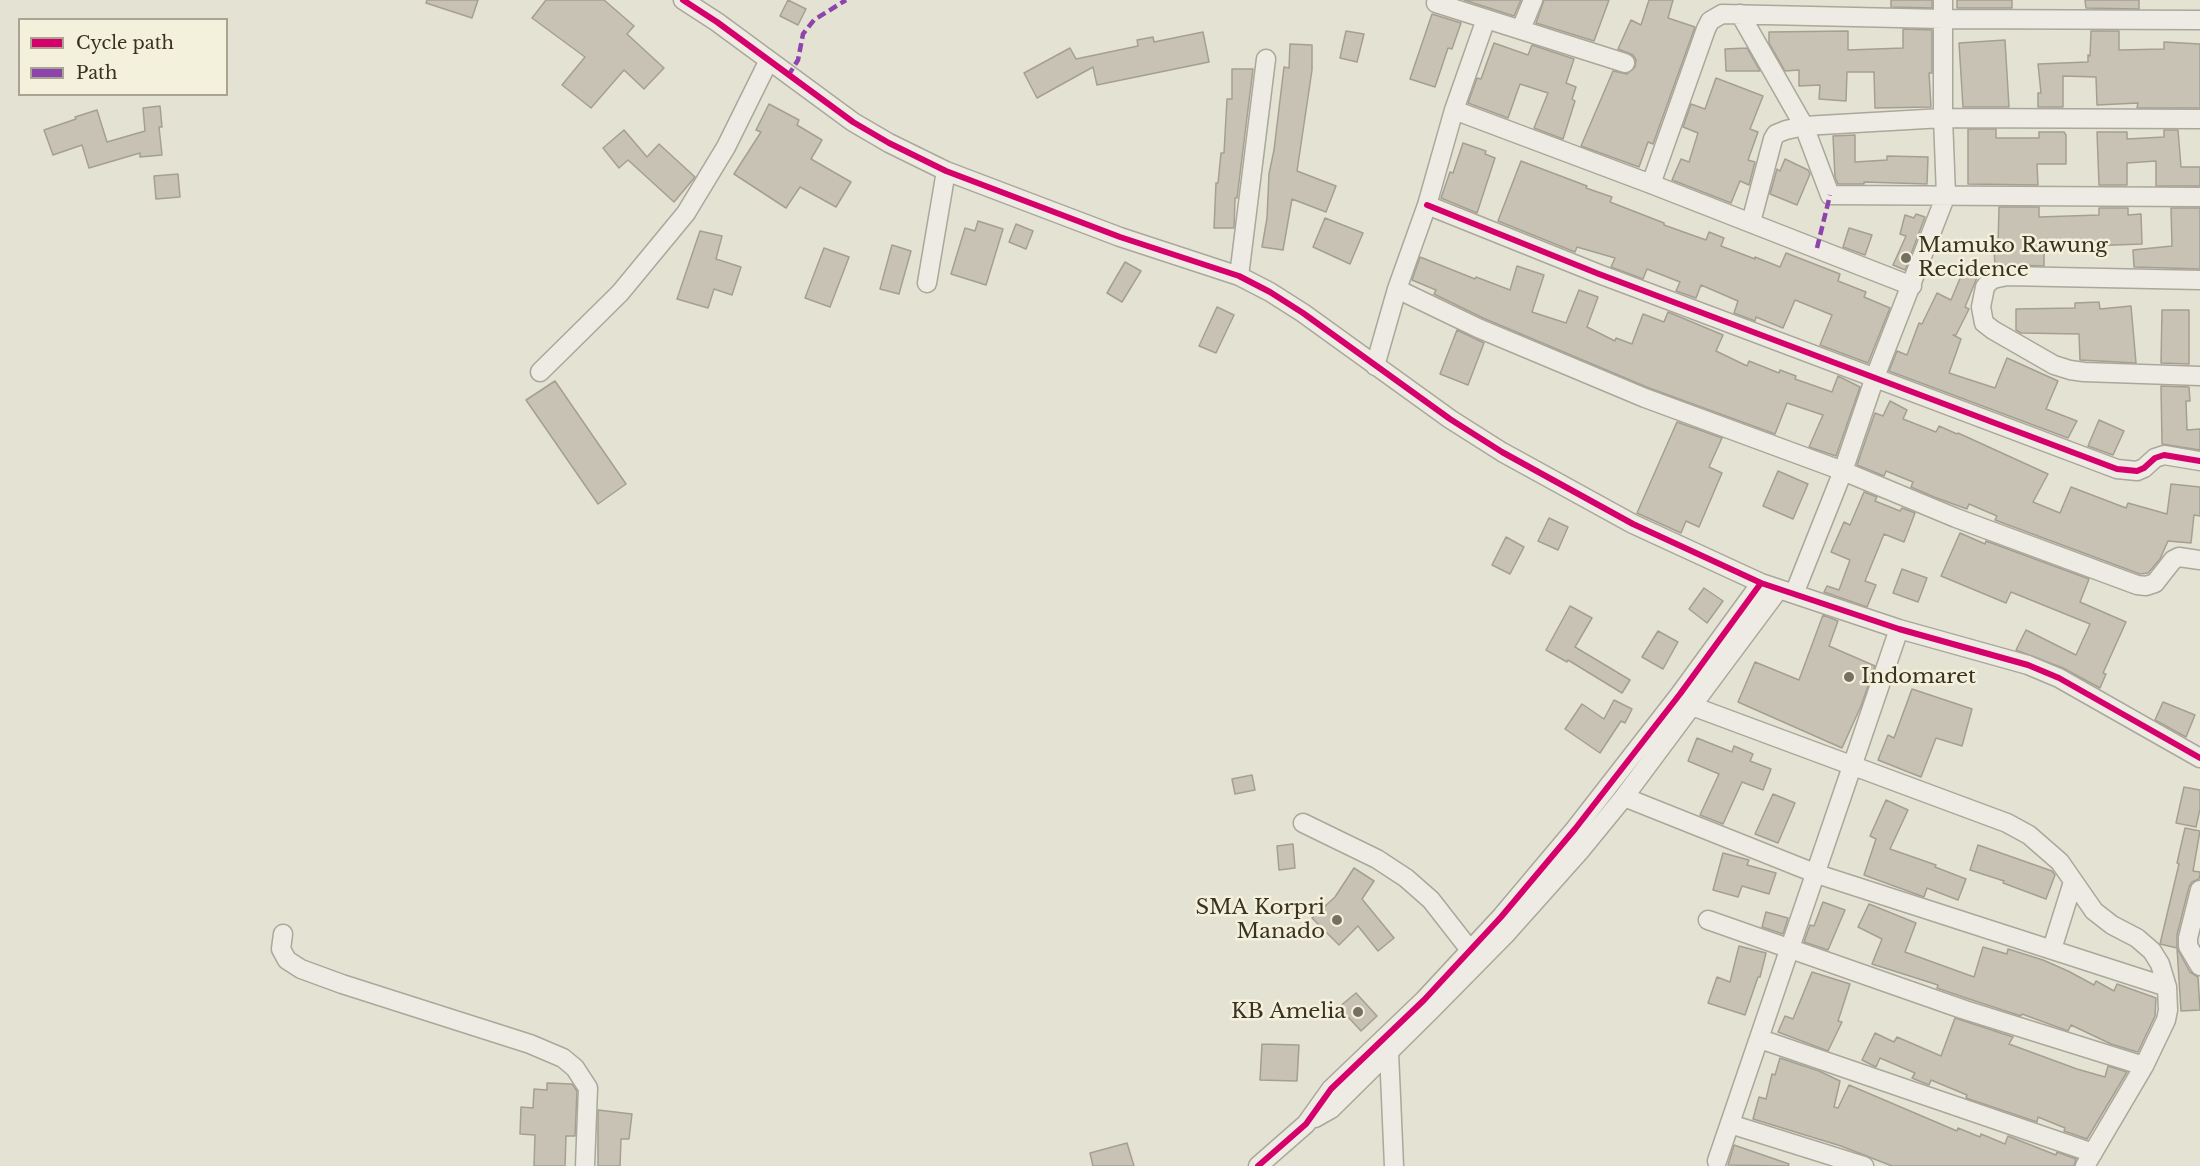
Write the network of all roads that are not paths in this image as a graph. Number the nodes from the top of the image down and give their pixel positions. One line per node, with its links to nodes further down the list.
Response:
1 (683, 0): 11 (street)
2 (1533, 0): 9 (street)
3 (1943, 0): 7 (street)
4 (1436, 3): 6 (street)
5 (1740, 14): 7 (street); 16 (street); 18 (street)
6 (1486, 19): 9 (street); 13 (street)
7 (1943, 19): 8 (street); 14 (street)
8 (2200, 20)
9 (1521, 30): 12 (street)
10 (1266, 59): 23 (street)
11 (769, 60): 17 (street); 29 (street)
12 (1625, 63)
13 (1454, 110): 18 (street); 21 (street)
14 (1943, 118): 15 (street); 16 (street); 19 (street)
15 (2200, 119)
16 (1804, 126): 19 (street); 22 (street)
17 (946, 171): 23 (street); 25 (street)
18 (1651, 184): 22 (street)
19 (1946, 195): 20 (street); 26 (street)
20 (2200, 197)
21 (1426, 205): 27 (street); 31 (street)
22 (1751, 222): 26 (street)
23 (1239, 276): 28 (street)
24 (2200, 280): 30 (street)
25 (927, 284)
26 (1912, 286): 31 (street)
27 (1397, 289): 28 (street); 33 (street)
28 (1375, 366): 35 (street)
29 (540, 372)
30 (2200, 376)
31 (1875, 377): 32 (street); 33 (street)
32 (2200, 461)
33 (1843, 471): 34 (street); 36 (street)
34 (2200, 560)
35 (1761, 583): 36 (street); 50 (street)
36 (1787, 592): 37 (street); 38 (street)
37 (1899, 629): 39 (street); 40 (street)
38 (1692, 706): 40 (street); 41 (street)
39 (2200, 758)
40 (1853, 766): 43 (street); 44 (street)
41 (1624, 797): 43 (street); 54 (street)
42 (1303, 823): 50 (street)
43 (1817, 874): 48 (street); 49 (street)
44 (2073, 882): 49 (street); 52 (street)
45 (2200, 890): 51 (street)
46 (1708, 920): 48 (street)
47 (283, 934): 60 (street)
48 (1790, 948): 53 (street); 55 (street)
49 (2052, 949): 52 (street)
50 (1470, 950): 56 (street)
51 (2200, 966)
52 (2168, 987): 55 (street)
53 (1760, 1039): 57 (street); 58 (street)
54 (1389, 1052): 56 (street); 62 (street)
55 (2144, 1066): 58 (street)
56 (1306, 1124): 61 (street)
57 (1730, 1124): 59 (street); 63 (street)
58 (2089, 1160)
59 (1717, 1161)
60 (585, 1166)
61 (1258, 1166)
62 (1394, 1166)
63 (1864, 1166)

